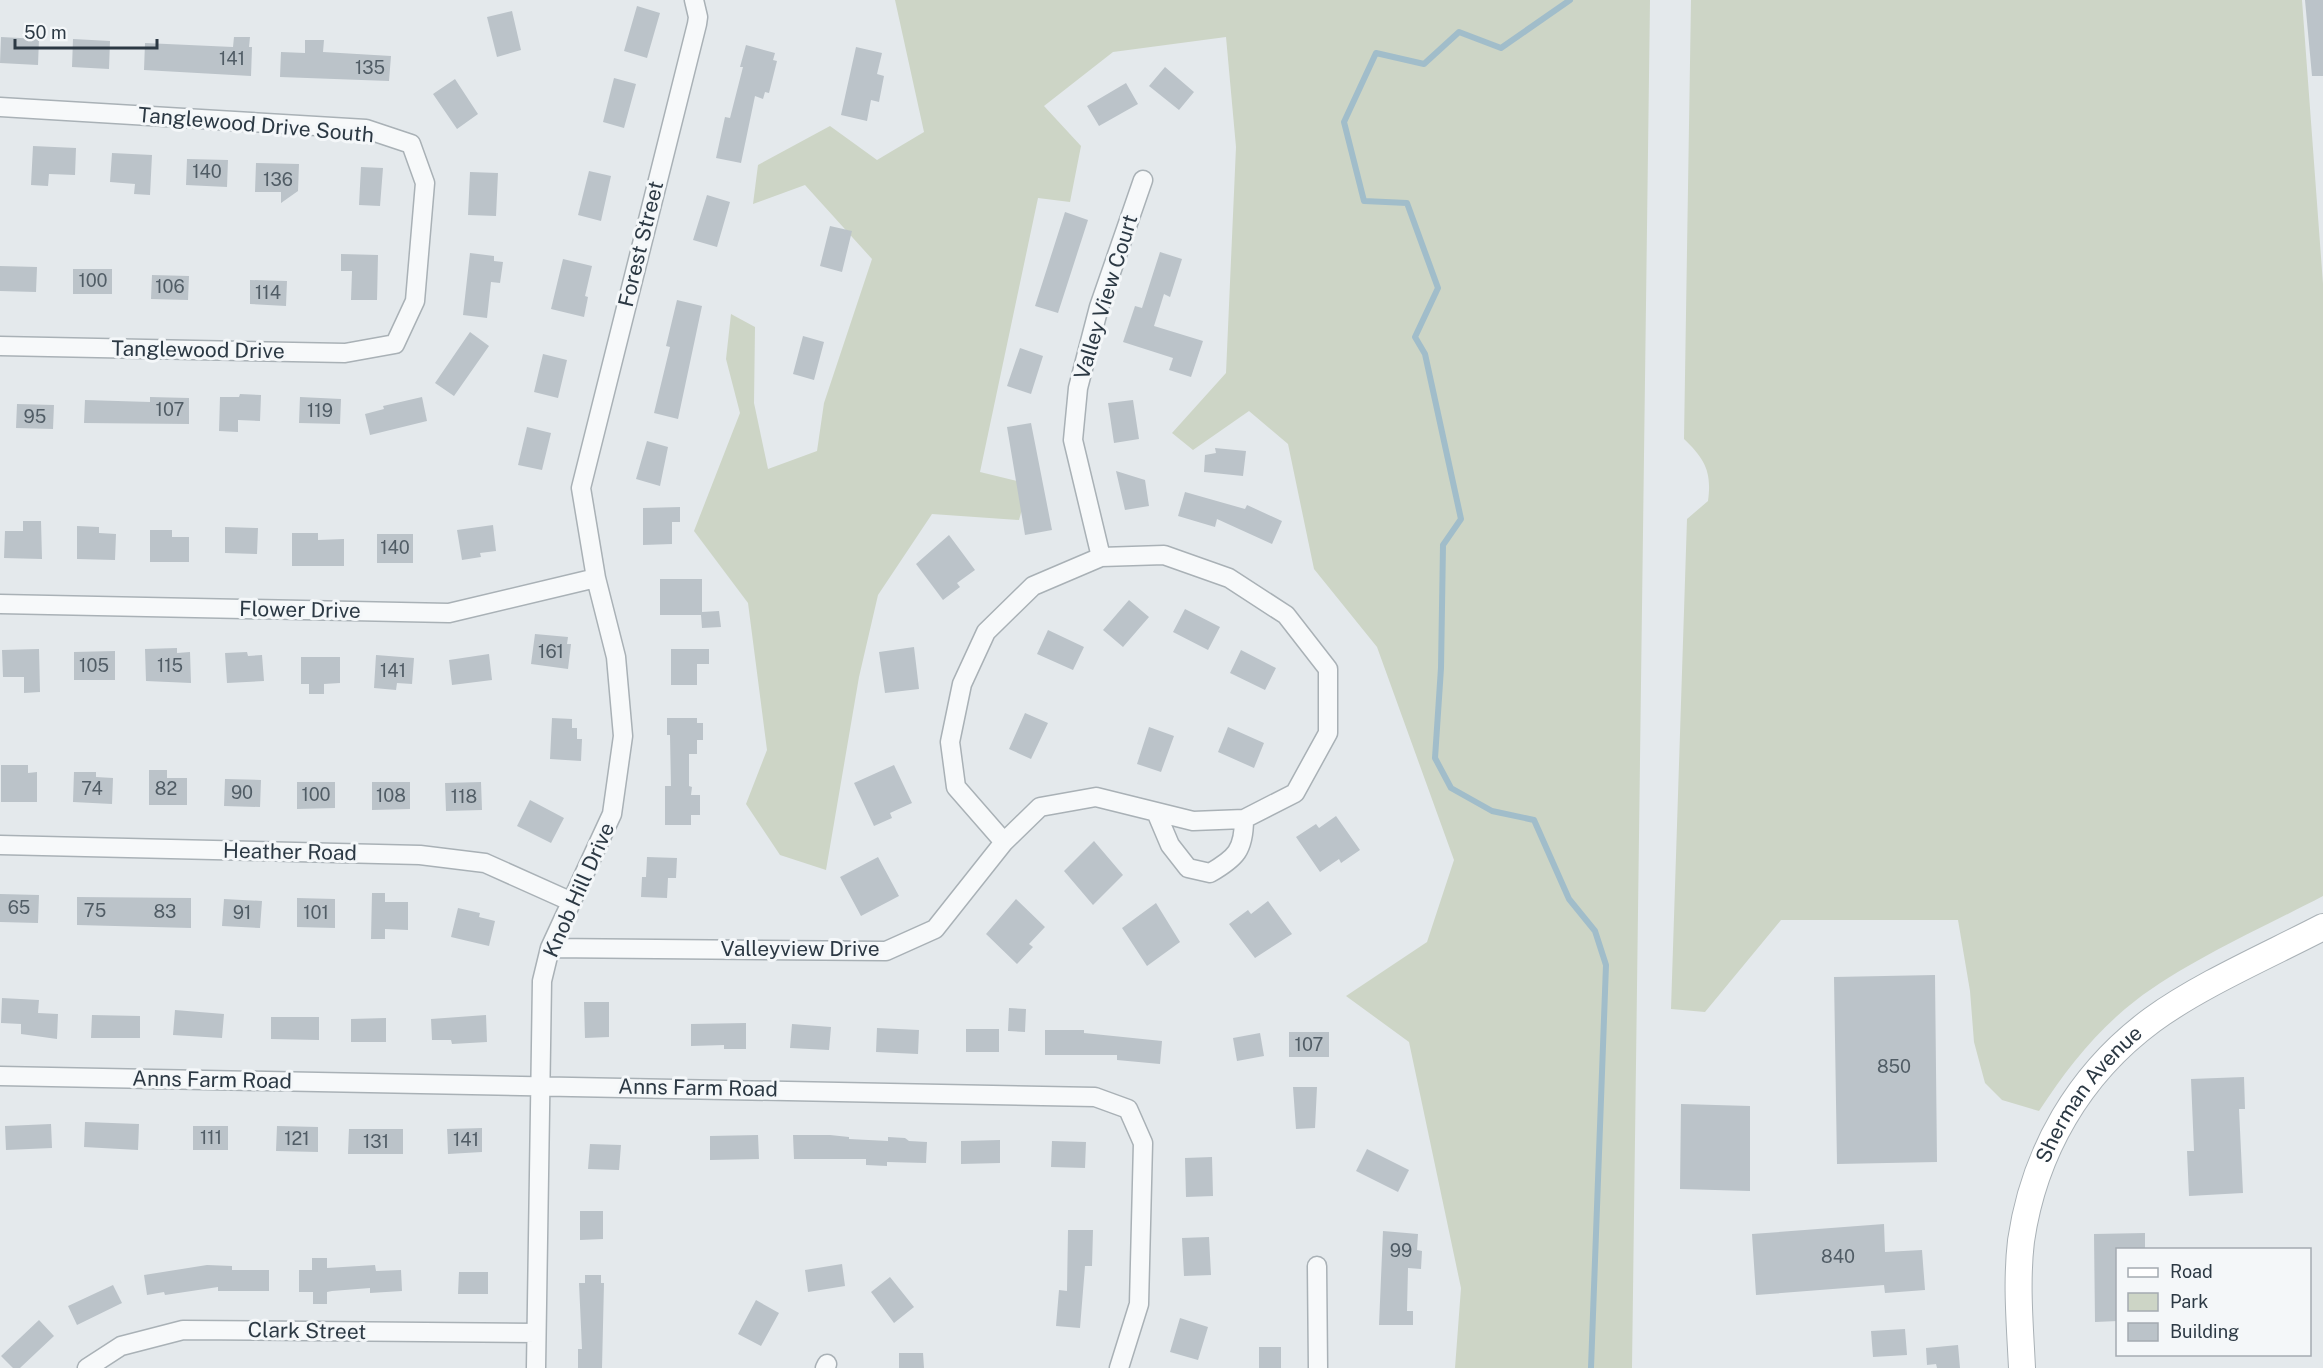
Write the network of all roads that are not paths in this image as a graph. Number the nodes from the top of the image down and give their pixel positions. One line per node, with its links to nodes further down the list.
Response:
1 (694, 0): 6 (street, Forest Street)
2 (0, 107): 4 (street, Tanglewood Drive South)
3 (1143, 180): 7 (street, Valley View Court)
4 (395, 344): 5 (street, Tanglewood Drive)
5 (0, 346)
6 (581, 488): 8 (street, Knob Hill Drive)
7 (1101, 556): 11 (street, Valleyview Drive); 12 (street, Valleyview Drive)
8 (596, 578): 9 (street, Flower Drive); 14 (street, Knob Hill Drive)
9 (0, 604)
10 (1156, 812): 11 (street, Valleyview Drive); 11 (street); 12 (street, Valleyview Drive)
11 (1244, 819)
12 (1004, 842): 16 (street, Valleyview Drive)
13 (0, 844): 14 (street, Heather Road)
14 (572, 902): 16 (street, Knob Hill Drive)
15 (2323, 927): 25 (main road, Sherman Avenue)
16 (549, 948): 18 (street, Knob Hill Drive)
17 (0, 1076): 18 (street, Anns Farm Road)
18 (540, 1085): 20 (street, Knob Hill Drive); 23 (street, Anns Farm Road)
19 (1317, 1266): 24 (street)
20 (536, 1333): 21 (street, Clark Street); 22 (street, Knob Hill Drive)
21 (87, 1368)
22 (536, 1368)
23 (1119, 1368)
24 (1318, 1368)
25 (2022, 1368)

